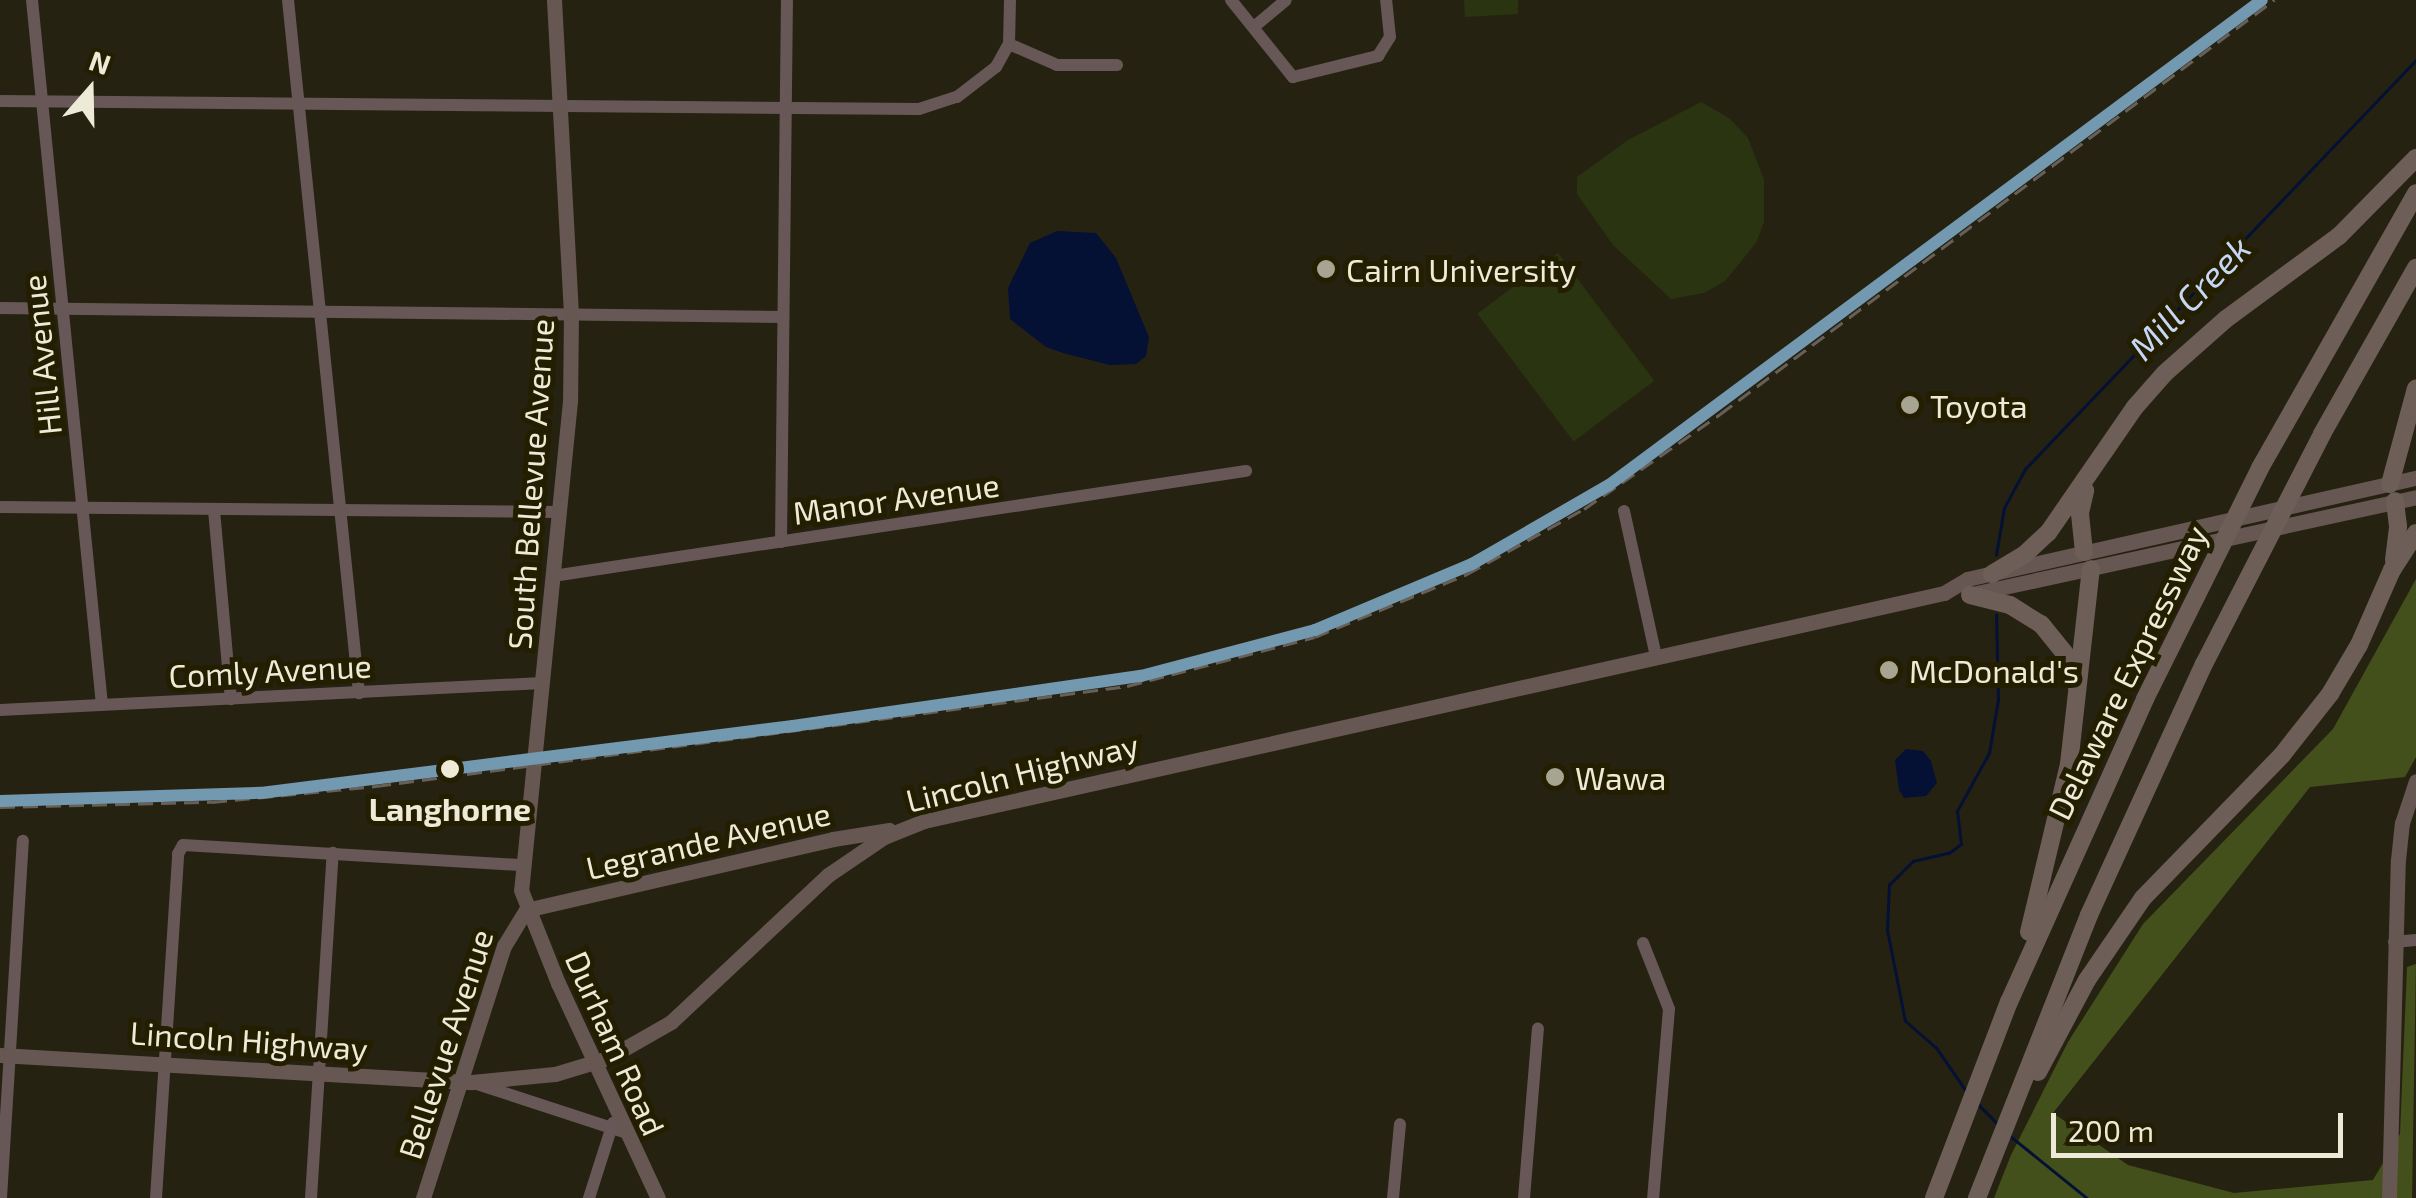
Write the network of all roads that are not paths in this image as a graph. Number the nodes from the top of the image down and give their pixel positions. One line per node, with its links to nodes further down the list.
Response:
1 (32, 0): 13 (street, Hill Avenue)
2 (288, 0): 14 (street)
3 (554, 0): 15 (main road, South Bellevue Avenue)
4 (787, 0): 16 (street)
5 (1010, 0): 10 (street)
6 (1231, 0): 9 (street)
7 (1286, 0): 9 (street)
8 (1386, 0): 9 (street)
9 (1255, 26)
10 (1009, 44): 11 (street); 16 (street)
11 (1118, 65)
12 (0, 101): 13 (street)
13 (44, 102): 14 (street); 21 (street, Hill Avenue)
14 (300, 104): 15 (street); 22 (street)
15 (560, 106): 16 (street); 23 (main road, South Bellevue Avenue)
16 (786, 109): 24 (street)
17 (2416, 158): 27 (highway)
18 (2416, 192): 61 (highway, Delaware Expressway)
19 (2416, 268): 68 (highway, Delaware Expressway)
20 (0, 308): 21 (street)
21 (64, 310): 22 (street); 33 (street, Hill Avenue)
22 (321, 312): 23 (street); 32 (street)
23 (572, 312): 24 (street); 36 (main road, South Bellevue Avenue)
24 (783, 317): 38 (street)
25 (2416, 388): 29 (highway)
26 (1246, 471): 38 (street, Manor Avenue)
27 (2090, 476): 39 (highway); 41 (highway)
28 (2416, 478): 29 (main road)
29 (2392, 492): 30 (main road); 39 (main road); 39 (main road); 40 (highway)
30 (2416, 497)
31 (0, 507): 33 (street)
32 (338, 507): 34 (street); 36 (street); 47 (street)
33 (83, 509): 34 (street); 50 (street, Hill Avenue)
34 (214, 510): 49 (street)
35 (1624, 511): 45 (street)
36 (560, 512): 42 (main road, South Bellevue Avenue)
37 (2416, 533): 40 (highway)
38 (782, 542): 42 (street, Manor Avenue)
39 (2088, 560): 41 (main road); 44 (main road); 48 (highway)
40 (2392, 570): 68 (highway)
41 (1992, 574): 43 (main road)
42 (553, 576): 46 (main road, South Bellevue Avenue)
43 (1944, 592): 44 (main road); 45 (main road, Lincoln Highway)
44 (1970, 595): 48 (highway)
45 (1656, 657): 53 (main road, Lincoln Highway)
46 (542, 683): 47 (street, Comly Avenue); 56 (main road, South Bellevue Avenue)
47 (359, 694): 49 (street, Comly Avenue)
48 (2078, 696): 61 (highway)
49 (232, 700): 50 (street, Comly Avenue)
50 (102, 705): 51 (street, Comly Avenue)
51 (0, 710)
52 (2416, 781): 59 (main road)
53 (903, 828): 57 (main road, Legrande Avenue); 65 (main road, Lincoln Highway)
54 (23, 841): 63 (street)
55 (333, 853): 56 (street); 64 (street); 66 (street)
56 (522, 865): 57 (main road, South Bellevue Avenue)
57 (526, 910): 65 (main road, Durham Road); 67 (main road, Bellevue Avenue)
58 (2416, 940): 59 (street)
59 (2394, 942): 82 (main road)
60 (1644, 943): 79 (street)
61 (2010, 1002): 80 (highway, Delaware Expressway)
62 (1538, 1029): 78 (street)
63 (5, 1055): 64 (main road, Lincoln Highway); 71 (street)
64 (165, 1062): 66 (main road, Lincoln Highway); 72 (street)
65 (596, 1062): 67 (main road, Lincoln Highway); 70 (main road, Durham Road)
66 (320, 1072): 67 (main road, Lincoln Highway); 73 (street)
67 (466, 1081): 70 (street); 74 (main road, Bellevue Avenue)
68 (2012, 1116): 81 (highway)
69 (1400, 1124): 77 (street)
70 (619, 1130): 75 (street); 76 (main road, Durham Road)
71 (1, 1198)
72 (156, 1198)
73 (311, 1198)
74 (423, 1198)
75 (589, 1198)
76 (658, 1198)
77 (1393, 1198)
78 (1524, 1198)
79 (1653, 1198)
80 (1934, 1198)
81 (1977, 1198)
82 (2389, 1198)

